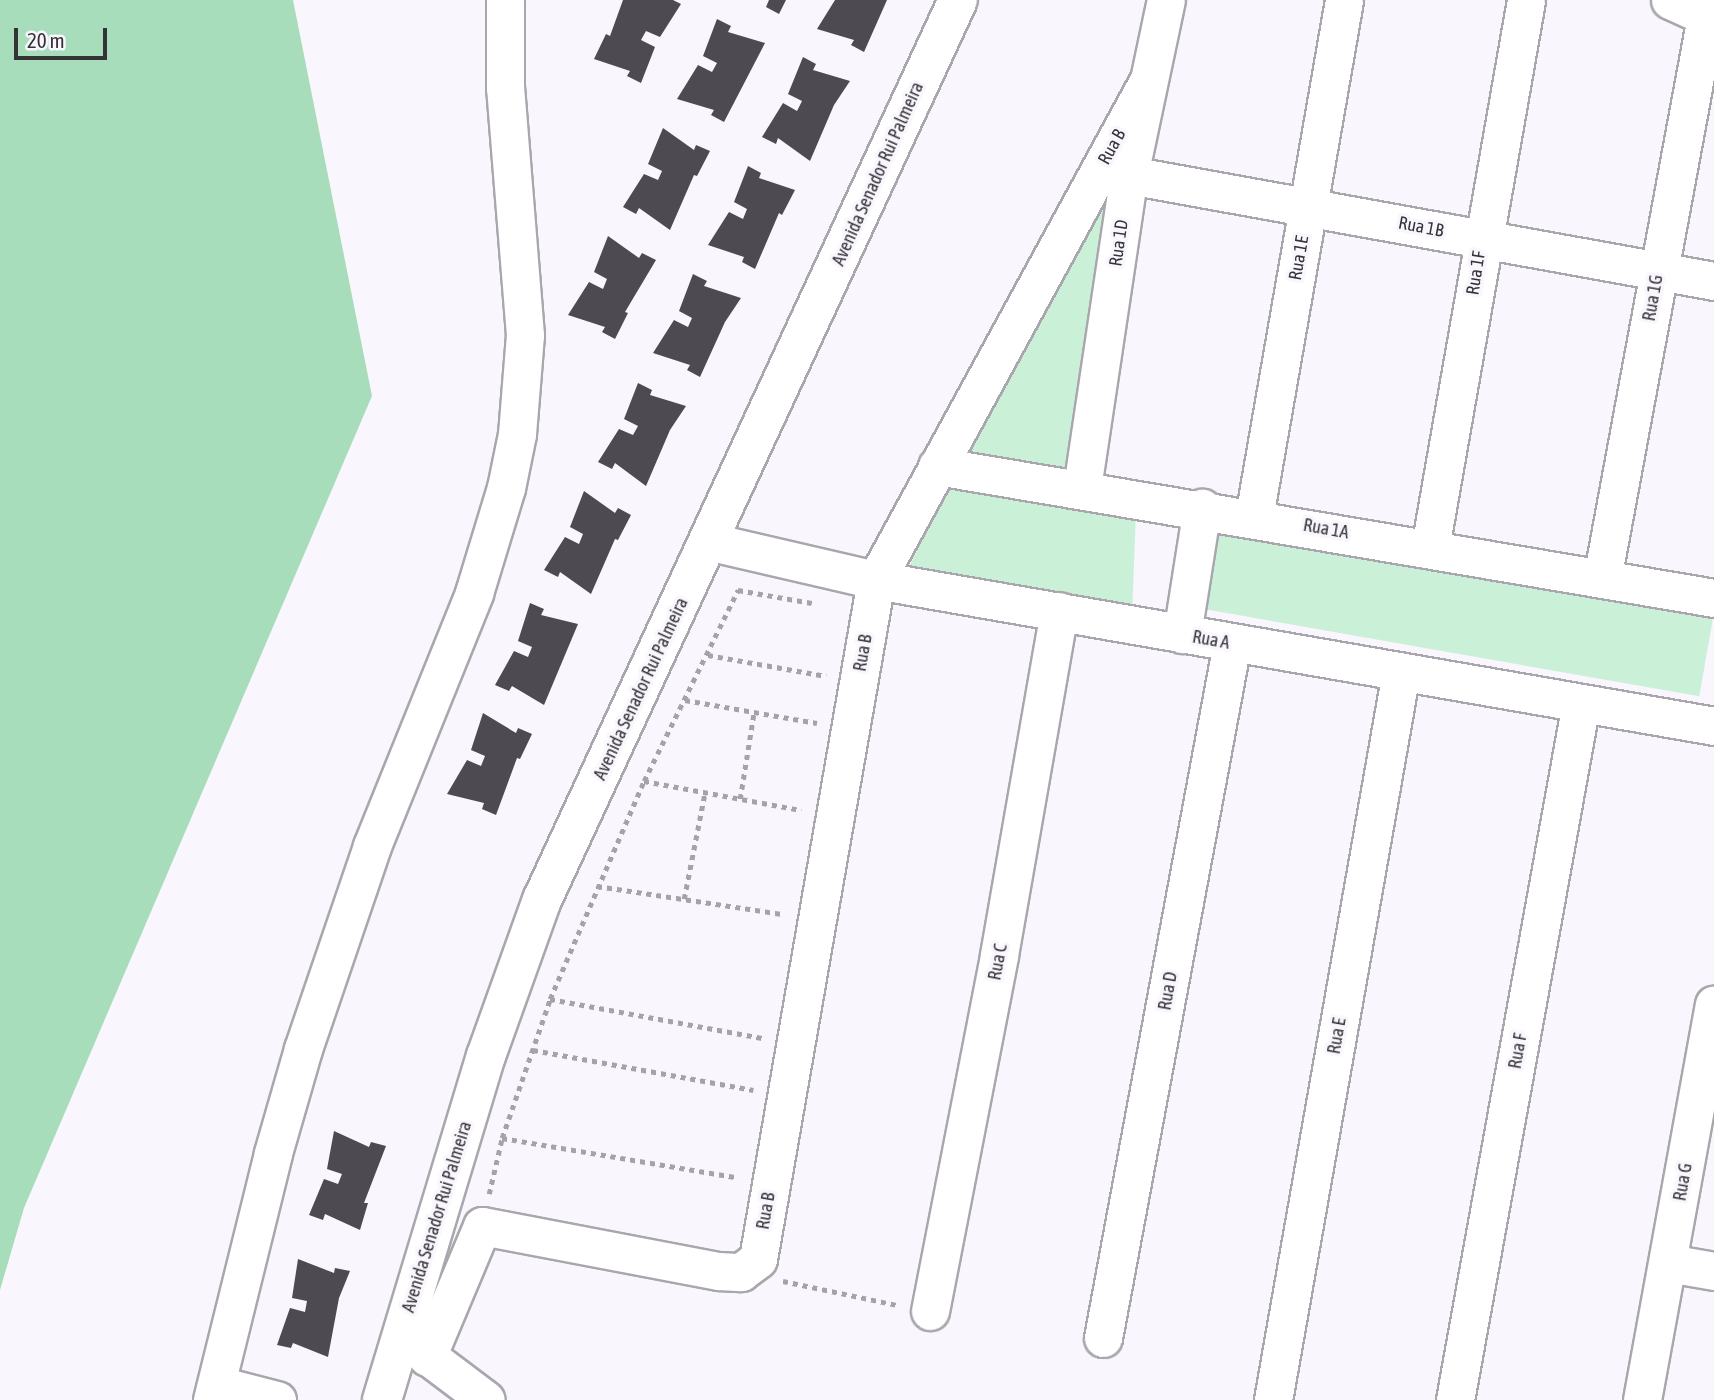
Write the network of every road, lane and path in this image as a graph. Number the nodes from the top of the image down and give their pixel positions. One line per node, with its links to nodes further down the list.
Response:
1 (505, 0): 71 (street)
2 (958, 0): 18 (main road, Avenida Senador Rui Palmeira)
3 (1166, 0): 8 (street, Rua 1D)
4 (1344, 0): 10 (street, Rua 1E)
5 (1526, 0): 11 (street, Rua 1F)
6 (1670, 0): 7 (street)
7 (1710, 19): 12 (street, Rua 1G)
8 (1146, 85): 9 (street, Rua 1D); 14 (street, Rua B)
9 (1129, 175): 10 (street, Rua 1B); 15 (street, Rua 1D)
10 (1309, 205): 11 (street, Rua 1B); 17 (street, Rua 1E)
11 (1481, 239): 12 (street, Rua 1B); 19 (street, Rua 1F)
12 (1658, 270): 13 (street, Rua 1B); 20 (street, Rua 1G)
13 (1714, 281)
14 (937, 466): 15 (street, Rua 1A); 21 (street, Rua B)
15 (1082, 488): 16 (street, Rua 1A)
16 (1202, 508): 17 (street, Rua 1A); 25 (street)
17 (1254, 517): 19 (street, Rua 1A)
18 (711, 542): 21 (street, Rua A); 70 (main road, Avenida Senador Rui Palmeira)
19 (1430, 548): 20 (street, Rua 1A)
20 (1602, 579): 22 (street, Rua 1A)
21 (876, 580): 24 (street, Rua A); 66 (street, Rua B)
22 (1714, 598)
23 (823, 605): 27 (path)
24 (1059, 611): 25 (street, Rua A); 68 (street, Rua C)
25 (1182, 634): 26 (street, Rua A)
26 (1232, 643): 29 (street, Rua A); 69 (street, Rua D)
27 (708, 655): 30 (path); 32 (path)
28 (828, 662): 30 (path)
29 (1401, 672): 33 (street, Rua A); 75 (street, Rua E)
30 (826, 676): 31 (path)
31 (824, 688)
32 (685, 700): 34 (path); 39 (path)
33 (1581, 703): 37 (street, Rua A); 76 (street, Rua F)
34 (754, 712): 36 (path); 42 (path)
35 (820, 712): 36 (path)
36 (817, 723): 38 (path)
37 (1714, 726)
38 (815, 736)
39 (644, 781): 40 (path); 45 (path)
40 (705, 792): 42 (path); 46 (path)
41 (803, 798): 43 (path)
42 (740, 799): 43 (path)
43 (801, 810): 44 (path)
44 (799, 823)
45 (597, 886): 46 (path); 50 (path)
46 (684, 899): 48 (path)
47 (784, 901): 48 (path)
48 (782, 914): 49 (path)
49 (779, 928)
50 (550, 999): 53 (path); 54 (path)
51 (1714, 1005): 58 (street, Rua G)
52 (765, 1024): 53 (path)
53 (763, 1038): 55 (path)
54 (533, 1050): 57 (path); 60 (path)
55 (761, 1051)
56 (756, 1077): 57 (path)
57 (753, 1090): 59 (path)
58 (1706, 1093): 65 (street, Rua G)
59 (751, 1102)
60 (502, 1138): 62 (path); 64 (path)
61 (738, 1165): 62 (path)
62 (735, 1177): 63 (path)
63 (733, 1191)
64 (482, 1226): 66 (street); 70 (street)
65 (1668, 1264): 67 (street); 77 (street, Rua G)
66 (741, 1272): 68 (path)
67 (1714, 1272)
68 (930, 1311)
69 (1103, 1338)
70 (414, 1346): 73 (main road, Avenida Senador Rui Palmeira); 74 (street)
71 (215, 1392): 72 (street)
72 (277, 1400)
73 (382, 1400)
74 (486, 1400)
75 (1273, 1400)
76 (1455, 1400)
77 (1643, 1400)

